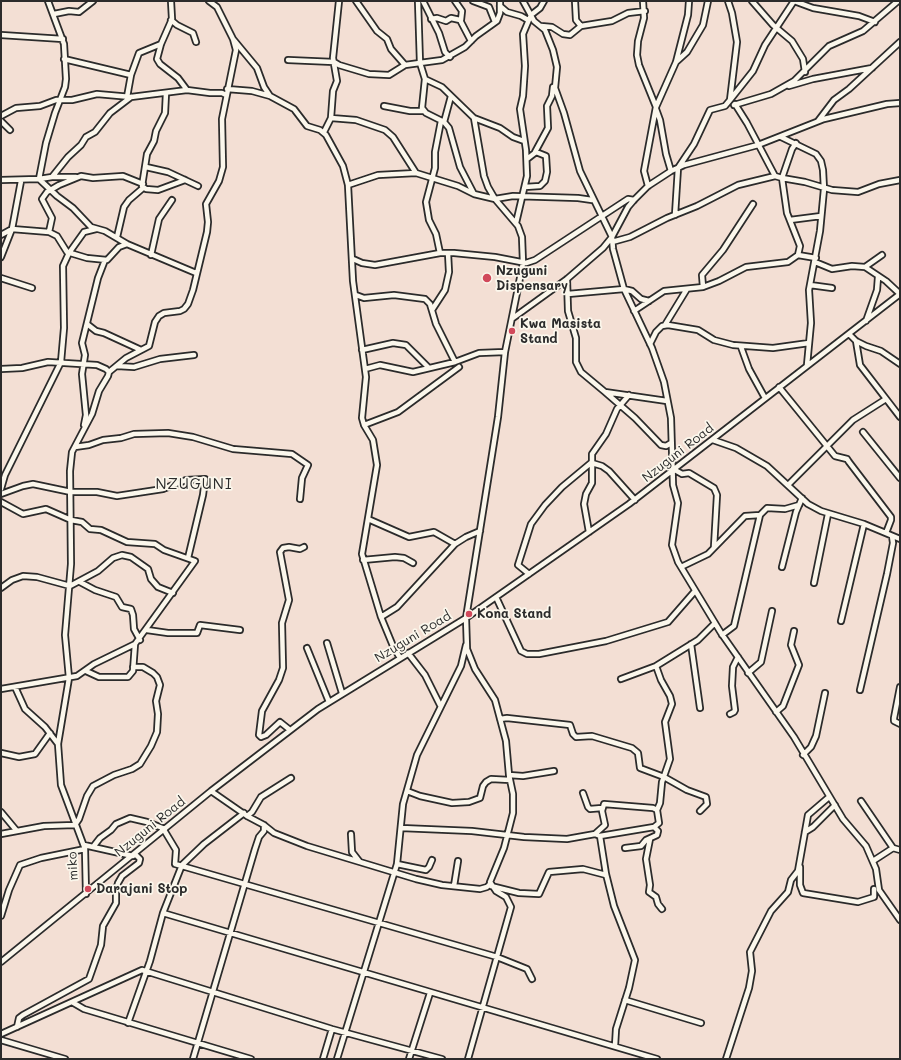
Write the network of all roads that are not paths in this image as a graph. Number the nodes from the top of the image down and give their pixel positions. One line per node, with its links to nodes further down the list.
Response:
1 (48, 1): 25 (street)
2 (93, 1): 25 (street)
3 (172, 1): 28 (street)
4 (209, 1): 23 (street)
5 (218, 1): 23 (street)
6 (339, 1): 46 (street)
7 (356, 1): 49 (street)
8 (418, 1): 48 (street)
9 (424, 1): 27 (street)
10 (455, 1): 29 (street)
11 (473, 1): 31 (street)
12 (523, 1): 26 (street)
13 (544, 1): 26 (street)
14 (575, 1): 34 (street)
15 (643, 1): 24 (street)
16 (689, 1): 47 (street)
17 (708, 1): 47 (street)
18 (728, 1): 64 (street)
19 (752, 1): 35 (street)
20 (794, 1): 32 (street); 35 (street)
21 (898, 1): 32 (street)
22 (500, 3): 30 (street); 31 (street)
23 (217, 7): 38 (street)
24 (645, 11): 34 (street); 69 (street)
25 (54, 14): 37 (street)
26 (531, 15): 30 (street); 33 (street)
27 (431, 19): 29 (street); 43 (street)
28 (171, 20): 40 (street); 42 (street)
29 (461, 20): 39 (street)
30 (528, 20): 80 (street)
31 (496, 22): 39 (street)
32 (875, 22): 51 (street)
33 (541, 26): 34 (street); 54 (street)
34 (581, 26)
35 (777, 29): 51 (street); 64 (street)
36 (1, 36): 37 (street)
37 (63, 39): 44 (street)
38 (233, 39): 56 (street); 60 (street)
39 (471, 41): 43 (street)
40 (196, 42)
41 (900, 42): 50 (street)
42 (161, 44): 52 (street); 57 (street)
43 (450, 56): 48 (street)
44 (64, 59): 52 (street); 63 (street)
45 (288, 60): 46 (street)
46 (334, 62): 49 (street); 72 (street)
47 (676, 62): 69 (street)
48 (420, 64): 49 (street); 53 (street)
49 (405, 65)
50 (872, 68): 55 (street); 76 (street)
51 (805, 72): 55 (street)
52 (131, 75): 62 (street)
53 (425, 79): 61 (street); 70 (street)
54 (555, 83): 83 (street); 110 (street)
55 (784, 87): 66 (street)
56 (228, 89): 59 (street); 60 (street)
57 (187, 90): 58 (street); 59 (street)
58 (166, 93): 62 (street); 85 (street)
59 (226, 95): 137 (street)
60 (270, 96): 78 (street)
61 (451, 96): 73 (street); 75 (street)
62 (129, 97): 63 (street); 90 (street)
63 (60, 100): 71 (street); 93 (street)
64 (730, 100): 68 (street)
65 (900, 103): 76 (street)
66 (735, 104): 68 (street); 82 (street)
67 (384, 106): 70 (street)
68 (725, 106): 86 (street)
69 (656, 108): 87 (street); 102 (street)
70 (423, 111): 75 (street)
71 (1, 116)
72 (331, 118): 78 (street); 88 (street)
73 (474, 118): 80 (street); 108 (street)
74 (1, 121): 77 (street)
75 (443, 121): 94 (street); 106 (street)
76 (818, 122): 79 (street)
77 (10, 130)
78 (324, 132): 99 (street)
79 (780, 136): 81 (street); 82 (street)
80 (524, 141): 84 (street)
81 (796, 143): 92 (street); 104 (street)
82 (758, 145): 86 (street); 89 (street)
83 (534, 152): 84 (street); 103 (street)
84 (527, 159): 103 (street)
85 (146, 167): 96 (street); 100 (street)
86 (678, 168): 87 (street); 113 (street)
87 (671, 171): 102 (street)
88 (416, 173): 94 (street); 99 (street)
89 (775, 176): 92 (street); 113 (street)
90 (52, 177): 91 (street); 93 (street)
91 (77, 177): 100 (street); 105 (street)
92 (782, 178): 104 (street); 116 (street)
93 (39, 179): 98 (street); 105 (street)
94 (432, 179): 106 (street); 126 (street)
95 (1, 180): 98 (street)
96 (185, 180): 100 (street); 101 (street)
97 (900, 180): 104 (street)
98 (21, 181): 118 (street)
99 (348, 185): 132 (street)
100 (143, 186): 122 (street)
101 (198, 186)
102 (648, 186): 111 (street)
103 (525, 187): 107 (street)
104 (824, 188): 115 (street)
105 (51, 190): 119 (street); 120 (street)
106 (474, 194): 108 (street)
107 (523, 196): 108 (street); 110 (street); 117 (street)
108 (495, 199): 117 (street)
109 (172, 200): 128 (street)
110 (592, 200): 114 (street)
111 (634, 200): 114 (street); 123 (street)
112 (753, 204): 142 (street)
113 (675, 215): 123 (street)
114 (602, 216): 123 (street); 135 (street)
115 (821, 216): 116 (street); 134 (street)
116 (790, 220): 129 (street)
117 (516, 223): 135 (street)
118 (12, 229): 120 (street); 121 (street); 131 (street)
119 (96, 229): 122 (street); 125 (street)
120 (49, 232): 125 (street)
121 (1, 235)
122 (117, 237): 124 (street)
123 (612, 240): 140 (street); 145 (street)
124 (126, 244): 128 (street); 133 (street)
125 (69, 253): 133 (street); 166 (street)
126 (440, 253): 127 (street); 132 (street)
127 (448, 253): 135 (street); 151 (street)
128 (150, 255): 137 (street)
129 (798, 255): 134 (street); 142 (street)
130 (882, 255): 136 (street)
131 (1, 257)
132 (353, 259): 149 (street)
133 (105, 260): 155 (street)
134 (815, 260): 136 (street); 141 (street)
135 (523, 263): 153 (street)
136 (865, 268): 138 (street)
137 (196, 273): 162 (street)
138 (878, 277): 148 (street); 154 (street)
139 (1, 278): 143 (street)
140 (568, 279): 147 (street); 153 (street)
141 (810, 285): 144 (street); 159 (street)
142 (703, 287): 146 (street)
143 (32, 288)
144 (832, 288)
145 (624, 289): 147 (street); 150 (street); 152 (street)
146 (687, 289): 150 (street); 156 (street)
147 (568, 294): 178 (street)
148 (900, 294): 154 (street, Nzuguni Road)
149 (356, 295): 151 (street); 163 (street)
150 (649, 301): 152 (street)
151 (432, 310): 167 (street)
152 (634, 311): 160 (street)
153 (513, 318): 164 (street)
154 (866, 321): 157 (street, Nzuguni Road)
155 (86, 324): 162 (street); 168 (street)
156 (665, 325): 160 (street); 161 (street)
157 (849, 334): 158 (street); 170 (street, Nzuguni Road)
158 (856, 340): 169 (street); 181 (street)
159 (809, 343): 161 (street); 170 (street)
160 (650, 344): 182 (street)
161 (741, 346): 180 (street)
162 (141, 350): 171 (street)
163 (362, 350): 172 (street); 175 (street)
164 (505, 352): 167 (street); 209 (street)
165 (194, 355): 171 (street)
166 (60, 362): 168 (street); 174 (street); 196 (street)
167 (455, 362): 172 (street)
168 (84, 364): 176 (street); 186 (street)
169 (900, 364)
170 (807, 365): 177 (street, Nzuguni Road)
171 (117, 366): 176 (street)
172 (428, 368): 175 (street)
173 (459, 368): 185 (street)
174 (1, 369)
175 (365, 369): 185 (street)
176 (109, 372): 186 (street, miko)
177 (779, 387): 180 (street, Nzuguni Road); 191 (street)
178 (605, 392): 179 (street); 183 (street)
179 (629, 395): 182 (street); 183 (street)
180 (765, 398): 188 (street, Nzuguni Road)
181 (886, 399): 184 (street); 191 (street)
182 (667, 401): 189 (street)
183 (620, 405): 189 (street); 192 (street)
184 (899, 414)
185 (364, 426): 206 (street)
186 (84, 430): 190 (street, miko)
187 (863, 432): 194 (street)
188 (713, 440): 193 (street, Nzuguni Road); 195 (street)
189 (671, 443): 193 (street)
190 (75, 447): 197 (street, miko); 200 (street)
191 (826, 447): 195 (street); 211 (street)
192 (592, 462): 201 (street); 210 (street); 222 (street)
193 (674, 471): 201 (street, Nzuguni Road); 216 (street); 220 (street)
194 (900, 478)
195 (788, 485): 199 (street)
196 (1, 489)
197 (71, 492): 198 (street); 207 (street, miko); 217 (street)
198 (1, 494)
199 (802, 498): 203 (street); 204 (street)
200 (300, 499)
201 (635, 500): 210 (street, Nzuguni Road)
202 (1, 502): 207 (street)
203 (799, 505): 205 (street); 221 (street)
204 (828, 514): 208 (street); 224 (street)
205 (760, 515): 216 (street); 238 (street)
206 (368, 519): 214 (street); 218 (street)
207 (71, 520): 217 (street); 225 (street, miko)
208 (864, 524): 211 (street); 233 (street)
209 (480, 531): 214 (street); 232 (street)
210 (589, 532): 222 (street, Nzuguni Road)
211 (886, 533): 212 (street)
212 (892, 536): 213 (street); 257 (street)
213 (900, 539)
214 (455, 544): 231 (street)
215 (304, 547): 267 (street)
216 (714, 547): 220 (street)
217 (188, 558): 228 (street)
218 (363, 560): 219 (street); 231 (street)
219 (413, 562)
220 (681, 567): 227 (street)
221 (782, 567)
222 (529, 574): 229 (street, Nzuguni Road)
223 (80, 582): 225 (street); 228 (street); 239 (street)
224 (814, 583)
225 (70, 586): 226 (street); 252 (street, miko)
226 (1, 588)
227 (695, 591): 229 (street); 234 (street)
228 (174, 592): 235 (street)
229 (496, 597): 232 (street, Nzuguni Road)
230 (772, 611): 251 (street)
231 (381, 617): 247 (street)
232 (466, 618): 243 (street); 245 (street, Nzuguni Road)
233 (841, 621)
234 (715, 623): 238 (street); 242 (street)
235 (147, 630): 236 (street); 239 (street)
236 (240, 630)
237 (794, 631): 263 (street)
238 (722, 635): 246 (street)
239 (140, 640): 241 (street)
240 (327, 642): 258 (street)
241 (135, 644): 249 (street); 250 (street)
242 (691, 644): 248 (street); 262 (street)
243 (466, 645): 261 (street); 265 (street)
244 (307, 648): 260 (street)
245 (408, 653): 247 (street, Nzuguni Road); 261 (street)
246 (738, 657): 251 (street); 264 (street)
247 (400, 658): 258 (street, Nzuguni Road)
248 (656, 666): 253 (street); 274 (street)
249 (133, 667): 250 (street); 287 (street)
250 (86, 671): 252 (street)
251 (748, 673): 263 (street)
252 (69, 678): 254 (street); 269 (street, miko)
253 (621, 679)
254 (15, 687): 256 (street); 268 (street)
255 (900, 687): 266 (street)
256 (1, 689)
257 (860, 690)
258 (342, 693): 260 (street, Nzuguni Road)
259 (825, 693): 271 (street)
260 (329, 702): 267 (street, Nzuguni Road)
261 (440, 705): 277 (street)
262 (700, 708)
263 (776, 712): 271 (street)
264 (730, 714)
265 (500, 719): 273 (street); 274 (street)
266 (900, 724)
267 (290, 730): 276 (street, Nzuguni Road)
268 (50, 733): 269 (street); 270 (street)
269 (58, 744): 287 (street, miko)
270 (1, 753)
271 (803, 755): 279 (street)
272 (554, 771): 273 (street)
273 (510, 777): 277 (street); 297 (street)
274 (664, 777): 283 (street); 284 (street)
275 (291, 778): 286 (street)
276 (211, 791): 286 (street); 292 (street, Nzuguni Road)
277 (407, 791): 290 (street)
278 (583, 793): 282 (street)
279 (829, 797): 281 (street); 293 (street)
280 (861, 801): 302 (street)
281 (835, 805): 293 (street); 307 (street)
282 (602, 808): 283 (street); 296 (street)
283 (657, 810): 289 (street)
284 (700, 811)
285 (1, 812): 291 (street)
286 (245, 815): 288 (street); 311 (street)
287 (75, 825): 291 (street); 299 (street, miko)
288 (264, 825): 308 (street); 315 (street)
289 (654, 827): 296 (street); 298 (street)
290 (401, 828): 297 (street); 309 (street)
291 (16, 830): 294 (street)
292 (164, 830): 300 (street); 304 (street, Nzuguni Road); 311 (street)
293 (805, 832): 310 (street)
294 (1, 834)
295 (351, 834): 308 (street)
296 (598, 835): 297 (street); 313 (street)
297 (507, 836): 316 (street)
298 (650, 838): 301 (street); 321 (street)
299 (84, 847): 300 (street); 319 (street, miko); 323 (street)
300 (93, 847): 304 (street)
301 (625, 848)
302 (893, 848): 303 (street); 307 (street)
303 (900, 850)
304 (134, 855): 319 (street, Nzuguni Road); 339 (street)
305 (432, 860): 309 (street)
306 (458, 861): 317 (street)
307 (874, 861): 314 (street)
308 (359, 862): 312 (street)
309 (397, 864): 312 (street)
310 (799, 864): 318 (street); 358 (street)
311 (182, 865): 315 (street); 322 (street)
312 (395, 872): 317 (street); 325 (street)
313 (606, 875): 316 (street); 334 (street)
314 (876, 875): 318 (street); 320 (street)
315 (245, 883): 325 (street); 326 (street)
316 (491, 885): 317 (street); 327 (street)
317 (454, 886)
318 (874, 889): 320 (street)
319 (86, 894): 328 (street, Nzuguni Road)
320 (882, 896): 324 (street)
321 (662, 909)
322 (163, 913): 326 (street); 329 (street)
323 (1, 916)
324 (900, 920)
325 (379, 922): 327 (street); 330 (street)
326 (231, 933): 330 (street); 332 (street)
327 (497, 957): 331 (street); 336 (street)
328 (1, 962)
329 (145, 970): 332 (street); 335 (street); 338 (street)
330 (363, 972): 333 (street); 341 (street)
331 (532, 978)
332 (213, 992): 340 (street); 344 (street)
333 (430, 993): 336 (street); 346 (street)
334 (625, 1000): 337 (street); 345 (street)
335 (72, 1002): 338 (street); 339 (street)
336 (482, 1007): 345 (street); 356 (street)
337 (701, 1022)
338 (128, 1023): 344 (street)
339 (17, 1027): 342 (street)
340 (332, 1030): 341 (street); 352 (street)
341 (345, 1032): 346 (street); 353 (street)
342 (1, 1034)
343 (1, 1040): 348 (street)
344 (198, 1044): 350 (street); 351 (street)
345 (615, 1046): 347 (street)
346 (412, 1050): 354 (street); 355 (street)
347 (640, 1057): 357 (street)
348 (58, 1058): 349 (street)
349 (65, 1059)
350 (193, 1059)
351 (251, 1059)
352 (323, 1059)
353 (337, 1059)
354 (409, 1059)
355 (442, 1059)
356 (468, 1059)
357 (657, 1059)
358 (726, 1059)

